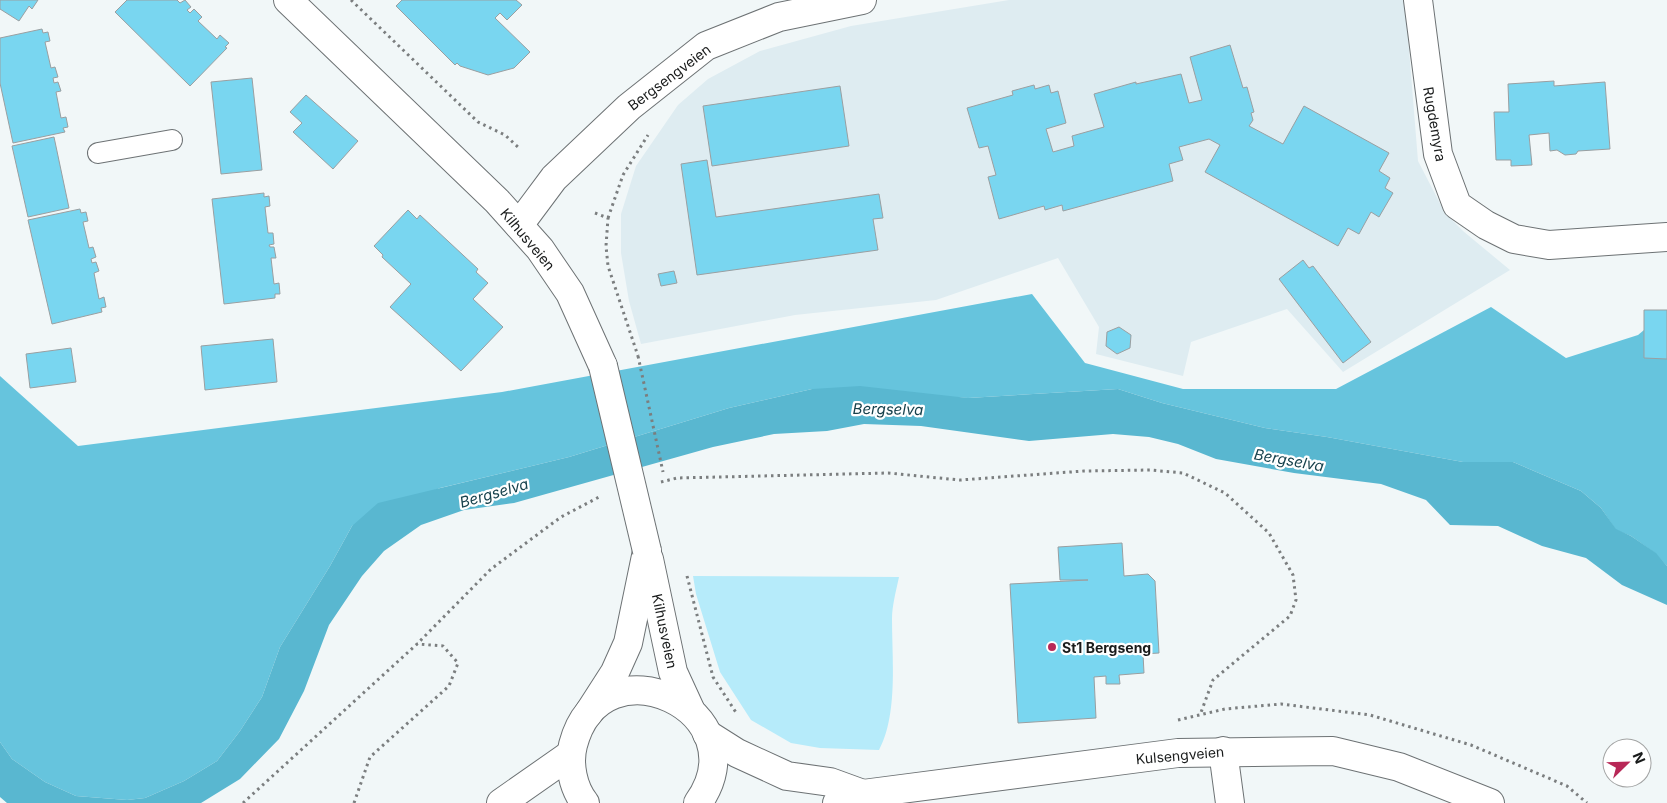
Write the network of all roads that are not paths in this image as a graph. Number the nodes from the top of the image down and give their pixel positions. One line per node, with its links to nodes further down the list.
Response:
1 (288, 0): 6 (main road, Kilhusveien)
2 (862, 0): 6 (main road, Bergsengveien)
3 (1418, 0): 7 (main road, Rugdemyra)
4 (172, 140): 5 (lane)
5 (98, 153)
6 (519, 225): 8 (main road, Kilhusveien, bridge)
7 (1667, 237)
8 (647, 551): 9 (main road, Kilhusveien); 10 (main road, Kilhusveien)
9 (690, 709): 10 (main road); 11 (main road)
10 (588, 714): 13 (main road, Kilhusveien)
11 (707, 734): 14 (main road, Kulsengveien); 17 (main road)
12 (1223, 750): 14 (main road, Kulsengveien); 19 (main road); 20 (main road, Kulsengveien)
13 (571, 754): 15 (main road); 16 (main road)
14 (863, 798): 18 (main road, Kulsengveien)
15 (501, 803)
16 (585, 803)
17 (698, 803)
18 (837, 803)
19 (1230, 803)
20 (1490, 803)

